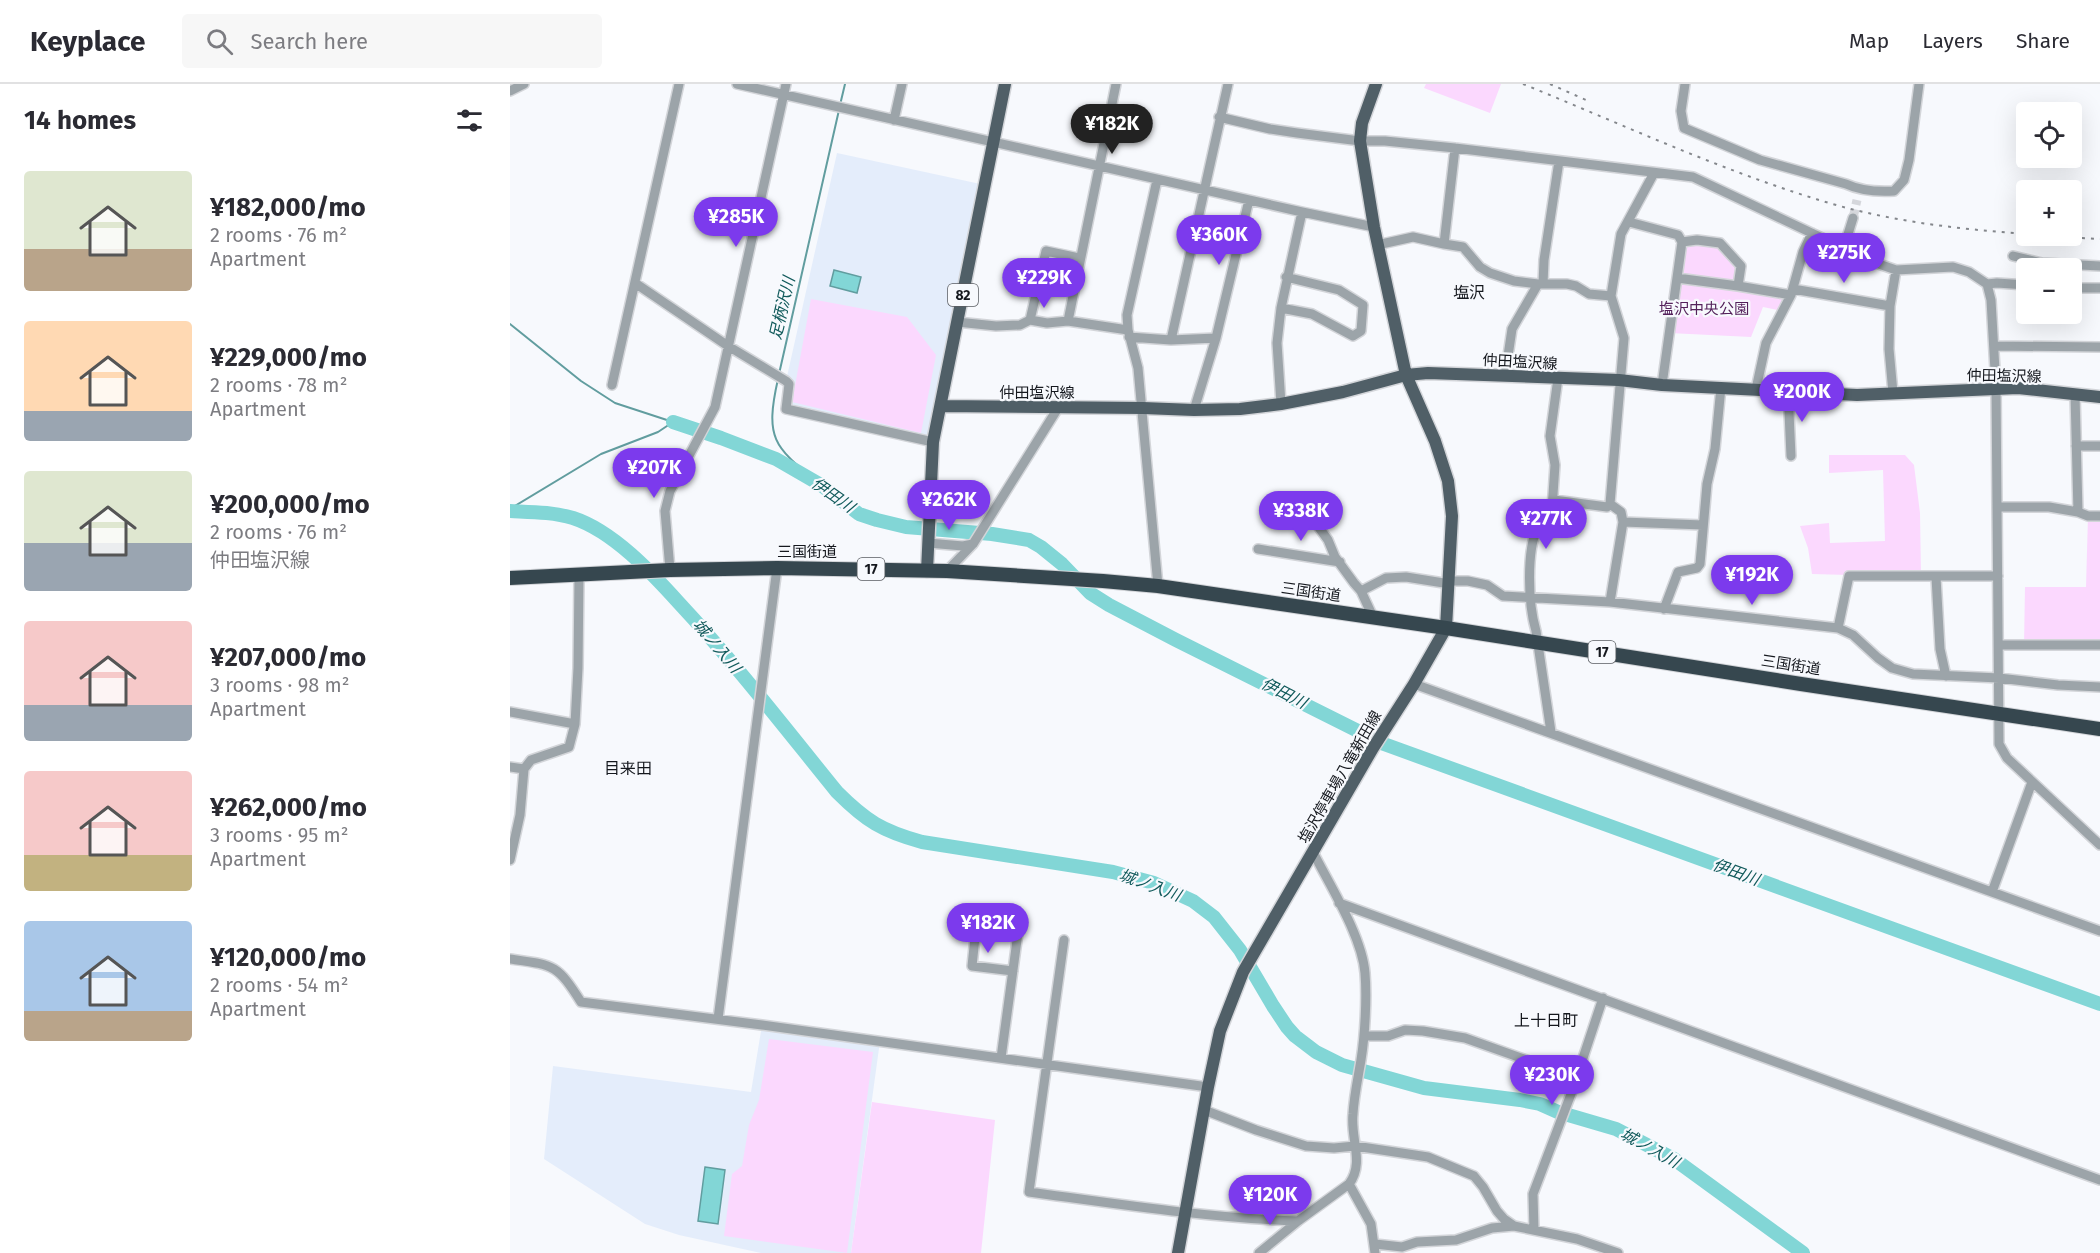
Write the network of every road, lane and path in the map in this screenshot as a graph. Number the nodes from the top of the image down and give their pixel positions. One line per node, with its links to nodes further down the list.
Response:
1 (524, 84): 14 (street)
2 (679, 84): 44 (street)
3 (737, 84): 13 (street)
4 (902, 84): 17 (street)
5 (1000, 84): 15 (street)
6 (1005, 84): 15 (main road, 82)
7 (1010, 84): 15 (street)
8 (1116, 84): 22 (street)
9 (1228, 84): 16 (street)
10 (1376, 84): 18 (main road)
11 (1685, 84): 26 (street)
12 (1918, 84): 26 (street)
13 (785, 89): 17 (street); 61 (street)
14 (510, 91)
15 (1001, 103): 19 (main road, 82)
16 (1219, 117): 18 (street); 25 (street)
17 (894, 120): 19 (street)
18 (1360, 141): 20 (street); 32 (main road)
19 (993, 142): 22 (street); 57 (main road, 82)
20 (1455, 148): 21 (street); 35 (street)
21 (1559, 161): 23 (street); 45 (street)
22 (1098, 166): 24 (street); 39 (street)
23 (1654, 172): 31 (street); 33 (street)
24 (1157, 180): 25 (street); 58 (street)
25 (1203, 189): 27 (street); 60 (street)
26 (1857, 189): 28 (street)
27 (1249, 200): 29 (street); 59 (street)
28 (1857, 200)
29 (1302, 212): 32 (street); 42 (street)
30 (1853, 218): 37 (street)
31 (1629, 222): 34 (street); 52 (street)
32 (1374, 226): 36 (main road)
33 (1812, 233): 37 (street); 51 (street)
34 (1682, 242): 43 (street); 48 (street)
35 (1444, 244): 36 (street); 45 (street)
36 (1377, 245): 64 (main road)
37 (1844, 248): 41 (street)
38 (2013, 256): 40 (street)
39 (1079, 258): 55 (street); 56 (street)
40 (2100, 266)
41 (1896, 270): 46 (street); 53 (street)
42 (1286, 277): 54 (street); 54 (street)
43 (1677, 278): 48 (street); 69 (street)
44 (635, 282): 61 (street); 68 (street)
45 (1540, 284): 52 (street); 65 (street)
46 (1987, 284): 47 (street); 62 (street)
47 (2016, 284)
48 (1738, 286): 51 (street)
49 (2082, 288): 50 (street)
50 (2100, 288)
51 (1792, 292): 53 (street); 72 (street)
52 (1611, 297): 67 (street)
53 (1890, 306): 74 (street)
54 (1281, 308): 77 (street)
55 (1030, 320): 56 (street); 57 (street)
56 (1068, 321): 58 (street)
57 (957, 322): 78 (main road, 82)
58 (1128, 334): 60 (street); 80 (street)
59 (1216, 338): 60 (street); 81 (street)
60 (1171, 340)
61 (728, 346): 82 (street); 99 (street)
62 (1994, 346): 63 (street); 71 (street)
63 (2100, 347)
64 (1406, 375): 65 (main road, 仲田塩沢線); 77 (main road, 仲田塩沢線); 106 (main road)
65 (1505, 376): 66 (main road, 仲田塩沢線)
66 (1558, 378): 67 (main road, 仲田塩沢線); 86 (street)
67 (1619, 380): 69 (main road, 仲田塩沢線); 87 (street)
68 (612, 385)
69 (1662, 385): 70 (main road, 仲田塩沢線)
70 (1722, 387): 72 (main road, 仲田塩沢線); 93 (street)
71 (1996, 388): 74 (main road, 仲田塩沢線); 75 (main road, 仲田塩沢線); 89 (street)
72 (1756, 389): 73 (main road, 仲田塩沢線)
73 (1788, 391): 74 (main road, 仲田塩沢線); 85 (street)
74 (1893, 393)
75 (2075, 394): 76 (main road, 仲田塩沢線); 83 (street)
76 (2100, 397)
77 (1281, 404): 81 (main road, 仲田塩沢線)
78 (940, 406): 79 (main road, 仲田塩沢線); 82 (main road, 82)
79 (1058, 408): 80 (main road, 仲田塩沢線); 95 (street)
80 (1143, 408): 81 (main road, 仲田塩沢線); 107 (street)
81 (1194, 410)
82 (933, 442): 94 (main road, 82)
83 (2076, 446): 84 (street); 90 (street)
84 (2100, 446)
85 (1791, 456)
86 (1554, 500): 87 (street); 109 (street)
87 (1610, 504): 92 (street)
88 (1308, 505): 97 (street)
89 (1997, 507): 90 (street); 103 (street)
90 (2078, 512): 91 (street)
91 (2100, 516)
92 (1623, 522): 93 (street); 110 (street)
93 (1703, 525): 111 (street)
94 (928, 543): 95 (street); 100 (main road, 82)
95 (973, 544): 101 (street)
96 (1258, 549): 97 (street)
97 (1340, 562): 108 (street)
98 (777, 568): 99 (highway, 三国街道 / 17); 100 (highway, 三国街道 / 17); 142 (street)
99 (670, 570): 102 (highway, 三国街道 / 17)
100 (927, 570): 101 (highway, 三国街道 / 17)
101 (947, 571): 107 (highway, 三国街道 / 17)
102 (579, 576): 105 (highway, 三国街道 / 17); 124 (street)
103 (1998, 576): 104 (street); 116 (street)
104 (1936, 577): 114 (street); 118 (street)
105 (510, 578)
106 (1450, 582): 108 (street); 109 (street); 113 (main road)
107 (1158, 586): 112 (highway, 三国街道 / 17)
108 (1361, 591): 112 (street)
109 (1530, 597): 110 (street); 115 (street)
110 (1610, 602): 111 (street)
111 (1664, 609): 114 (street)
112 (1373, 617): 113 (highway, 三国街道 / 17)
113 (1446, 627): 115 (highway, 三国街道 / 17); 120 (main road, 塩沢停車場八竜新田線)
114 (1838, 628): 118 (street)
115 (1538, 643): 123 (highway, 三国街道 / 17); 126 (street)
116 (1999, 645): 117 (street); 119 (street)
117 (2100, 645)
118 (1946, 676): 119 (street)
119 (1999, 678): 121 (street); 123 (street)
120 (1414, 684): 126 (street); 131 (main road, 塩沢停車場八竜新田線)
121 (2100, 687)
122 (510, 712): 124 (street)
123 (1998, 714): 125 (highway, 三国街道 / 17); 129 (street)
124 (575, 724): 128 (street)
125 (2100, 729)
126 (1551, 732): 133 (street)
127 (510, 767): 128 (street)
128 (524, 769): 132 (street)
129 (2032, 782): 130 (street); 133 (street)
130 (2100, 845)
131 (1313, 852): 134 (street); 147 (main road, 塩沢停車場八竜新田線)
132 (510, 860)
133 (1992, 892): 136 (street)
134 (1339, 903): 141 (street); 143 (street)
135 (976, 928): 140 (street)
136 (2100, 931)
137 (1018, 933): 140 (street)
138 (1064, 940): 145 (street)
139 (510, 959): 142 (street)
140 (1013, 971): 144 (street)
141 (1604, 998): 146 (street); 150 (street)
142 (718, 1019): 144 (street)
143 (1364, 1036): 146 (street); 149 (street)
144 (1001, 1058): 145 (street)
145 (1046, 1065): 147 (street); 152 (street)
146 (1576, 1078): 155 (street)
147 (1208, 1087): 148 (main road)
148 (1204, 1110): 149 (street); 152 (main road)
149 (1355, 1146): 151 (street); 154 (street)
150 (2100, 1180)
151 (1349, 1184): 153 (street); 156 (street)
152 (1186, 1213): 153 (street); 157 (main road)
153 (1298, 1221): 158 (street)
154 (1514, 1226): 155 (street); 156 (street)
155 (1534, 1230): 159 (street)
156 (1375, 1248)
157 (1178, 1253)
158 (1259, 1253)
159 (1618, 1253)

